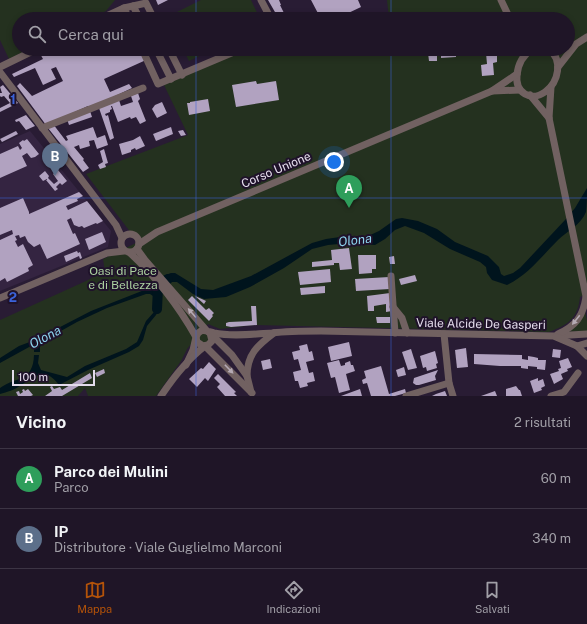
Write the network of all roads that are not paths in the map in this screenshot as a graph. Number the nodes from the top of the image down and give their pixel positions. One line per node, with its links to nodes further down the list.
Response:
1 (261, 0): 9 (street)
2 (501, 0): 10 (street)
3 (134, 6): 4 (street); 7 (street); 8 (street)
4 (124, 8): 5 (street); 6 (street)
5 (115, 12)
6 (126, 12)
7 (137, 12)
8 (150, 12)
9 (267, 12)
10 (507, 12)
11 (587, 37): 12 (street)
12 (576, 44)
13 (23, 56): 21 (street)
14 (145, 56): 26 (street)
15 (160, 56): 26 (street)
16 (172, 56): 25 (street)
17 (225, 56): 25 (street)
18 (556, 56): 22 (street)
19 (567, 56): 22 (street)
20 (522, 57): 24 (street)
21 (0, 67)
22 (558, 68): 27 (street)
23 (0, 72): 33 (street)
24 (517, 74): 29 (street); 30 (street, Corso Unione)
25 (182, 75): 26 (street)
26 (171, 79)
27 (551, 87): 31 (street); 32 (street)
28 (143, 88): 33 (street)
29 (520, 90): 30 (street, Corso Unione); 31 (street)
30 (492, 91): 36 (street, Corso Unione)
31 (530, 95): 32 (street)
32 (549, 118): 43 (street)
33 (42, 128): 34 (street)
34 (116, 225): 35 (street); 36 (street)
35 (121, 240): 36 (street); 37 (street); 38 (street)
36 (136, 241): 37 (street); 39 (street)
37 (127, 252): 38 (street); 39 (street)
38 (107, 253): 42 (street)
39 (143, 261): 41 (street)
40 (390, 276): 44 (street, Viale Alcide De Gasperi)
41 (174, 297): 45 (street, one-way to 41); 53 (street)
42 (0, 298)
43 (586, 298): 52 (street, Viale Alcide De Gasperi, one-way to 52)
44 (393, 307): 47 (street, Viale Alcide De Gasperi); 48 (street, Viale Alcide De Gasperi)
45 (209, 332): 51 (street); 53 (street); 54 (street); 56 (street)
46 (274, 332): 47 (street, Viale Alcide De Gasperi); 51 (street, Viale Alcide De Gasperi); 61 (street)
47 (395, 332): 48 (street, Viale Alcide De Gasperi)
48 (407, 333): 49 (street, Viale Alcide De Gasperi)
49 (444, 334): 52 (street, Viale Alcide De Gasperi); 62 (street)
50 (587, 334): 52 (street, Viale Alcide De Gasperi)
51 (238, 335): 54 (street)
52 (554, 336): 57 (street, Viale Alcide De Gasperi)
53 (196, 337): 56 (street); 59 (street)
54 (219, 341): 56 (street); 61 (street)
55 (587, 343): 57 (street)
56 (207, 346): 59 (street); 63 (street, one-way to 63)
57 (577, 346): 58 (street, Viale Alcide De Gasperi)
58 (587, 356)
59 (186, 365): 64 (street)
60 (578, 373): 67 (street)
61 (247, 376): 63 (street)
62 (449, 383): 65 (street); 66 (street)
63 (252, 395)
64 (161, 396)
65 (406, 396)
66 (453, 396)
67 (551, 396)

